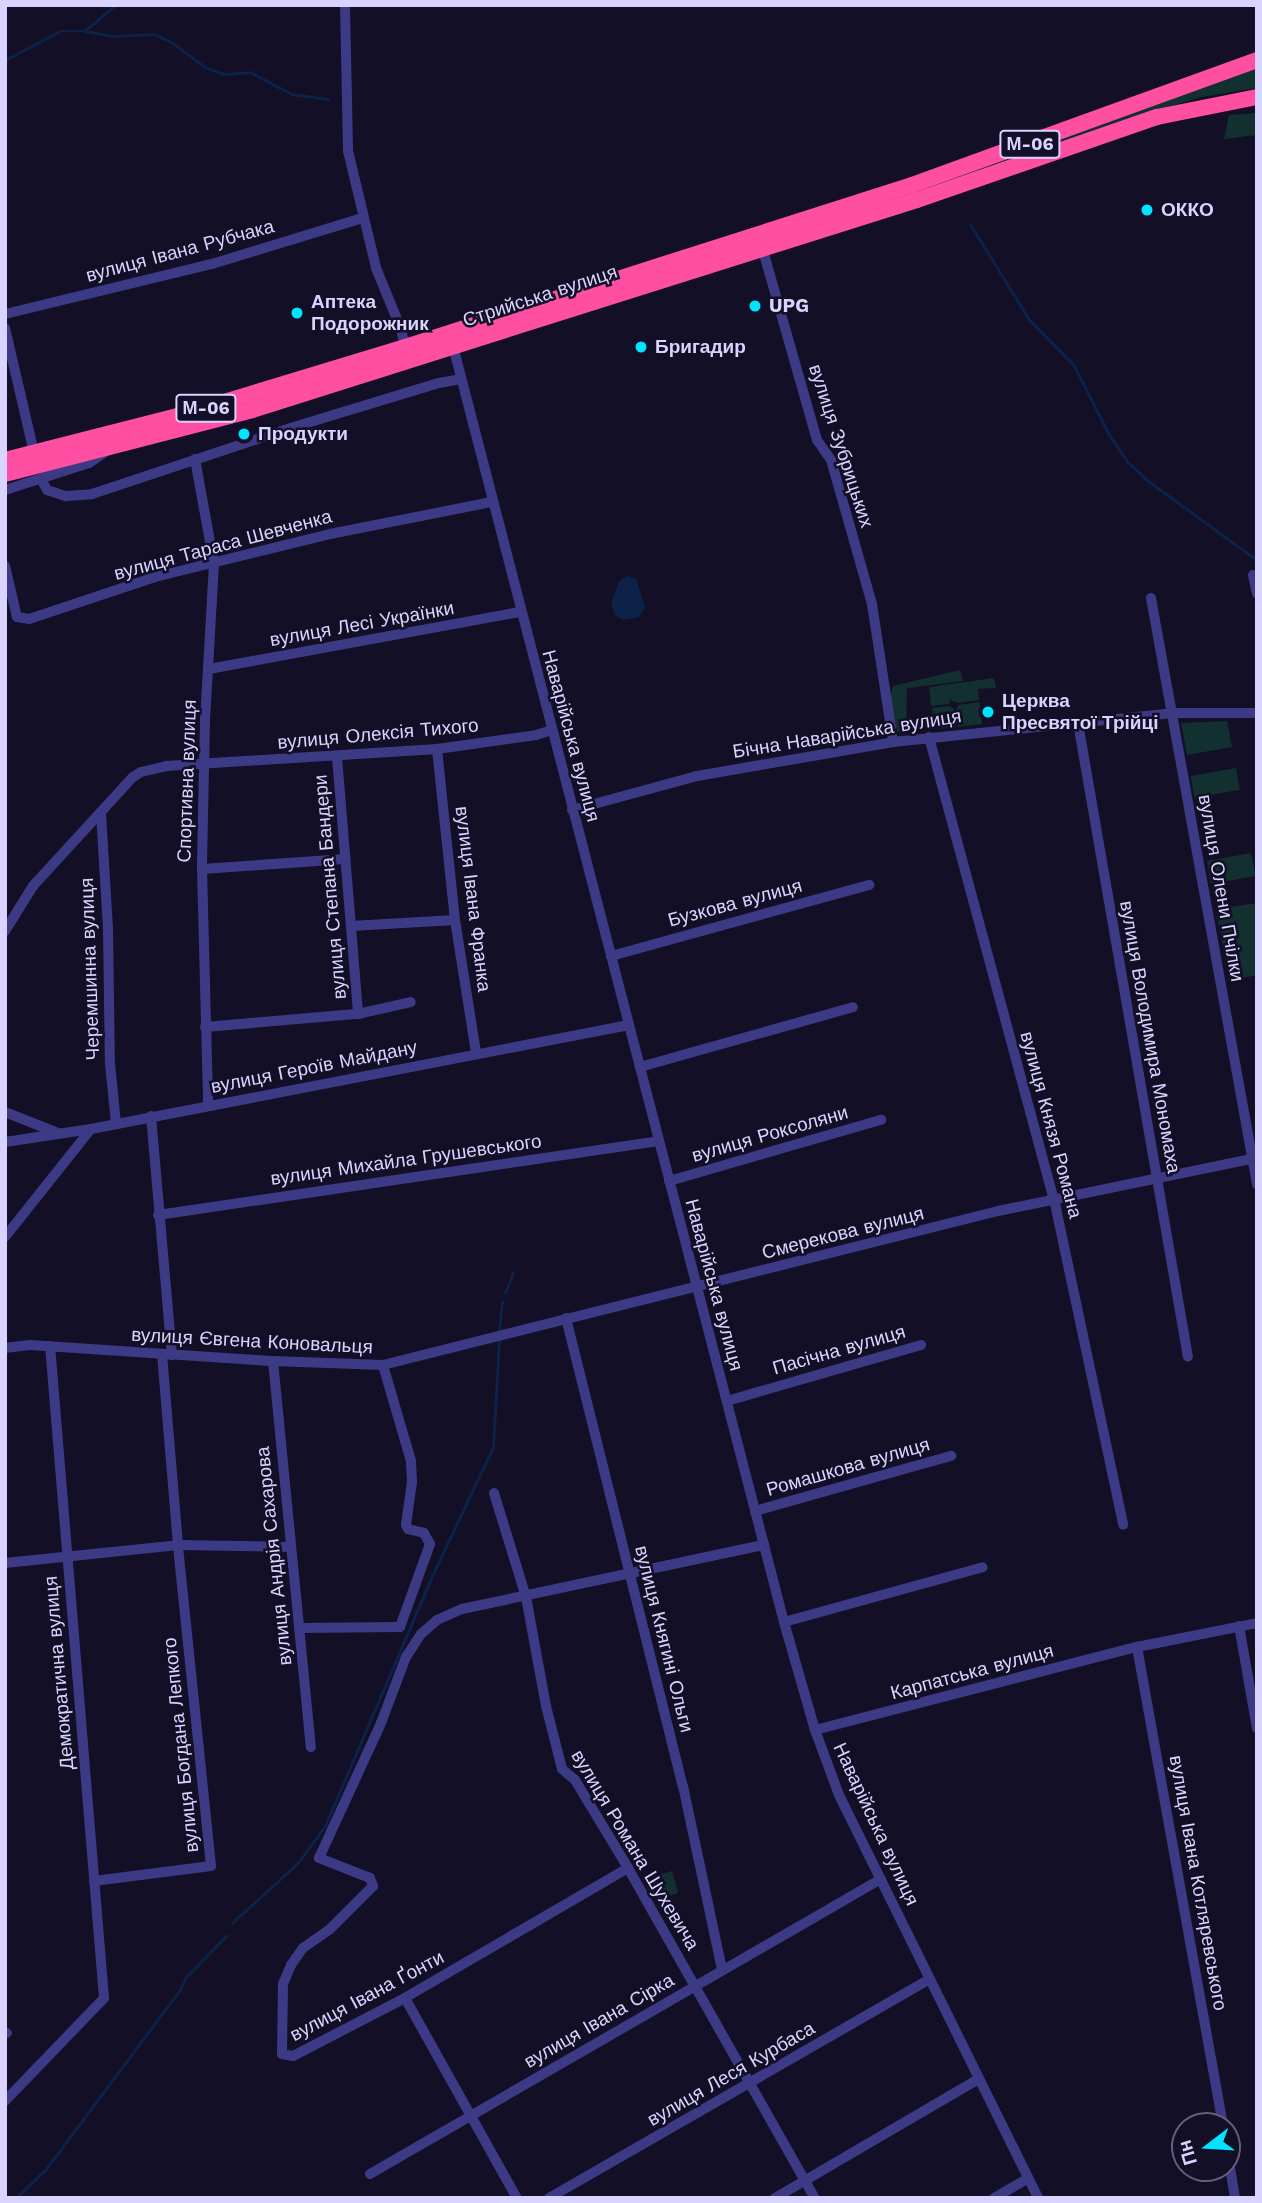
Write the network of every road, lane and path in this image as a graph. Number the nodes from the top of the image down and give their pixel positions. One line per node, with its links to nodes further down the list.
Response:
1 (345, 5): 4 (street)
2 (1257, 60): 5 (highway, М-06)
3 (1257, 97): 5 (highway, М-06)
4 (362, 218): 7 (street, вулиця Івана Рубчака); 10 (street)
5 (802, 227): 6 (highway, Стрийська вулиця / М-06); 10 (highway, Стрийська вулиця / М-06)
6 (762, 247): 9 (highway, Стрийська вулиця / М-06); 32 (street, вулиця Зубрицьких)
7 (5, 314)
8 (5, 328): 13 (street)
9 (453, 346): 11 (street, Наварійська вулиця); 12 (highway, Стрийська вулиця / М-06)
10 (405, 347): 13 (highway, Стрийська вулиця / М-06)
11 (461, 379): 14 (street); 19 (street, Наварійська вулиця)
12 (113, 447): 16 (highway, Стрийська вулиця / М-06); 17 (street)
13 (34, 453): 15 (highway, Стрийська вулиця / М-06)
14 (195, 459): 17 (street); 20 (street, Спортивна вулиця)
15 (5, 460)
16 (5, 474)
17 (41, 480): 18 (street)
18 (5, 490)
19 (492, 502): 20 (street, вулиця Тараса Шевченка); 25 (street, Наварійська вулиця)
20 (214, 564): 21 (street, вулиця Тараса Шевченка); 26 (street, Спортивна вулиця)
21 (5, 566)
22 (1253, 575): 23 (street)
23 (1257, 594)
24 (1152, 597): 27 (street, вулиця Олени Пчілки)
25 (521, 612): 26 (street, вулиця Лесі Українки); 30 (street, Наварійська вулиця)
26 (209, 669): 35 (street, Спортивна вулиця)
27 (1172, 713): 28 (street, Бічна Наварійська вулиця); 29 (street, Бічна Наварійська вулиця); 61 (street, вулиця Олени Пчілки)
28 (1257, 713)
29 (1078, 723): 31 (street, Бічна Наварійська вулиця); 62 (street, вулиця Володимира Мономаха)
30 (552, 730): 33 (street, вулиця Олексія Тихого); 36 (street, Наварійська вулиця)
31 (929, 737): 32 (street, Бічна Наварійська вулиця); 65 (street, вулиця Князя Романа)
32 (892, 742): 36 (street, Бічна Наварійська вулиця)
33 (438, 749): 34 (street, вулиця Олексія Тихого); 41 (street, вулиця Івана Франка)
34 (337, 757): 35 (street, вулиця Олексія Тихого); 38 (street, вулиця Степана Бандери)
35 (205, 764): 37 (street, вулиця Олексія Тихого); 39 (street, Спортивна вулиця)
36 (572, 810): 44 (street, Наварійська вулиця)
37 (101, 814): 43 (street, вулиця Олексія Тихого); 56 (street, Черемшинна вулиця)
38 (346, 859): 39 (street); 42 (street, вулиця Степана Бандери)
39 (202, 869): 49 (street, Спортивна вулиця)
40 (869, 885): 44 (street, Бузкова вулиця)
41 (455, 920): 42 (street); 50 (street, вулиця Івана Франка)
42 (351, 926): 47 (street, вулиця Степана Бандери)
43 (5, 931)
44 (611, 956): 48 (street, Наварійська вулиця)
45 (411, 1002): 47 (street)
46 (853, 1007): 51 (street)
47 (358, 1014): 49 (street)
48 (629, 1025): 50 (street, вулиця Героїв Майдану); 51 (street, Наварійська вулиця)
49 (205, 1027): 52 (street, Спортивна вулиця)
50 (476, 1053): 52 (street, вулиця Героїв Майдану)
51 (640, 1067): 59 (street, Наварійська вулиця)
52 (208, 1106): 54 (street, вулиця Героїв Майдану)
53 (5, 1112): 58 (street)
54 (151, 1116): 56 (street, вулиця Героїв Майдану); 66 (street, вулиця Богдана Лепкого)
55 (881, 1120): 63 (street, вулиця Роксоляни)
56 (116, 1123): 57 (street, вулиця Героїв Майдану)
57 (91, 1129): 58 (street, вулиця Героїв Майдану); 67 (street)
58 (60, 1134): 60 (street, вулиця Героїв Майдану)
59 (659, 1141): 63 (street, Наварійська вулиця); 66 (street, вулиця Михайла Грушевського)
60 (5, 1142)
61 (1254, 1159): 62 (street, Смерекова вулиця); 64 (street, вулиця Олени Пчілки)
62 (1156, 1178): 65 (street, Смерекова вулиця); 74 (street, вулиця Володимира Мономаха)
63 (669, 1181): 68 (street, Наварійська вулиця)
64 (1257, 1184)
65 (1054, 1199): 68 (street, Смерекова вулиця); 81 (street, вулиця Князя Романа)
66 (158, 1215): 73 (street, вулиця Богдана Лепкого)
67 (5, 1237)
68 (697, 1288): 69 (street, вулиця Євгена Коновальця); 77 (street, Наварійська вулиця)
69 (566, 1318): 76 (street, вулиця Євгена Коновальця); 88 (street, вулиця Княгині Ольги)
70 (921, 1345): 77 (street, Пасічна вулиця)
71 (50, 1346): 72 (street, вулиця Євгена Коновальця); 73 (street, вулиця Євгена Коновальця); 85 (street, Демократична вулиця)
72 (5, 1348)
73 (167, 1354): 75 (street, вулиця Євгена Коновальця); 82 (street, вулиця Богдана Лепкого)
74 (1188, 1357)
75 (273, 1361): 76 (street, вулиця Євгена Коновальця); 84 (street, вулиця Андрія Сахарова)
76 (383, 1365): 93 (street)
77 (727, 1401): 80 (street, Наварійська вулиця)
78 (951, 1456): 80 (street, Ромашкова вулиця)
79 (494, 1493): 89 (street, вулиця Романа Шухевича)
80 (755, 1511): 83 (street, Наварійська вулиця)
81 (1123, 1525)
82 (178, 1545): 84 (street); 85 (street); 100 (street, вулиця Богдана Лепкого)
83 (765, 1545): 88 (street); 90 (street, Наварійська вулиця)
84 (290, 1547): 93 (street, вулиця Андрія Сахарова)
85 (67, 1555): 86 (street); 100 (street, Демократична вулиця)
86 (5, 1563)
87 (983, 1567): 90 (street)
88 (630, 1575): 89 (street); 101 (street, вулиця Княгині Ольги)
89 (526, 1597): 98 (street, вулиця Романа Шухевича); 104 (street, вулиця Івана Ґонти)
90 (784, 1622): 96 (street, Наварійська вулиця)
91 (1257, 1623): 92 (street, Карпатська вулиця)
92 (1239, 1626): 94 (street, Карпатська вулиця); 95 (street)
93 (299, 1628): 97 (street, вулиця Андрія Сахарова)
94 (1137, 1647): 96 (street, Карпатська вулиця); 108 (street, вулиця Івана Котляревського)
95 (1257, 1728)
96 (815, 1730): 99 (street, Наварійська вулиця)
97 (312, 1747)
98 (628, 1868): 103 (street, вулиця Романа Шухевича); 104 (street, вулиця Івана Ґонти)
99 (881, 1879): 101 (street, вулиця Івана Сірка); 102 (street, Наварійська вулиця)
100 (94, 1881): 107 (street, Демократична вулиця)
101 (722, 1970): 103 (street, вулиця Івана Сірка)
102 (930, 1979): 105 (street, Наварійська вулиця); 106 (street, вулиця Леся Курбаса)
103 (694, 1986): 106 (street, вулиця Романа Шухевича); 109 (street, вулиця Івана Сірка)
104 (405, 1998): 109 (street)
105 (979, 2080): 111 (street, Наварійська вулиця); 112 (street)
106 (749, 2084): 112 (street, вулиця Романа Шухевича); 114 (street, вулиця Леся Курбаса)
107 (5, 2101)
108 (1220, 2112)
109 (469, 2117): 110 (street, вулиця Івана Сірка); 113 (street)
110 (370, 2174)
111 (1028, 2178): 117 (street); 118 (street, Наварійська вулиця)
112 (805, 2181): 115 (street); 116 (street, вулиця Романа Шухевича)
113 (517, 2198)
114 (549, 2198)
115 (775, 2198)
116 (815, 2198)
117 (994, 2198)
118 (1038, 2198)

